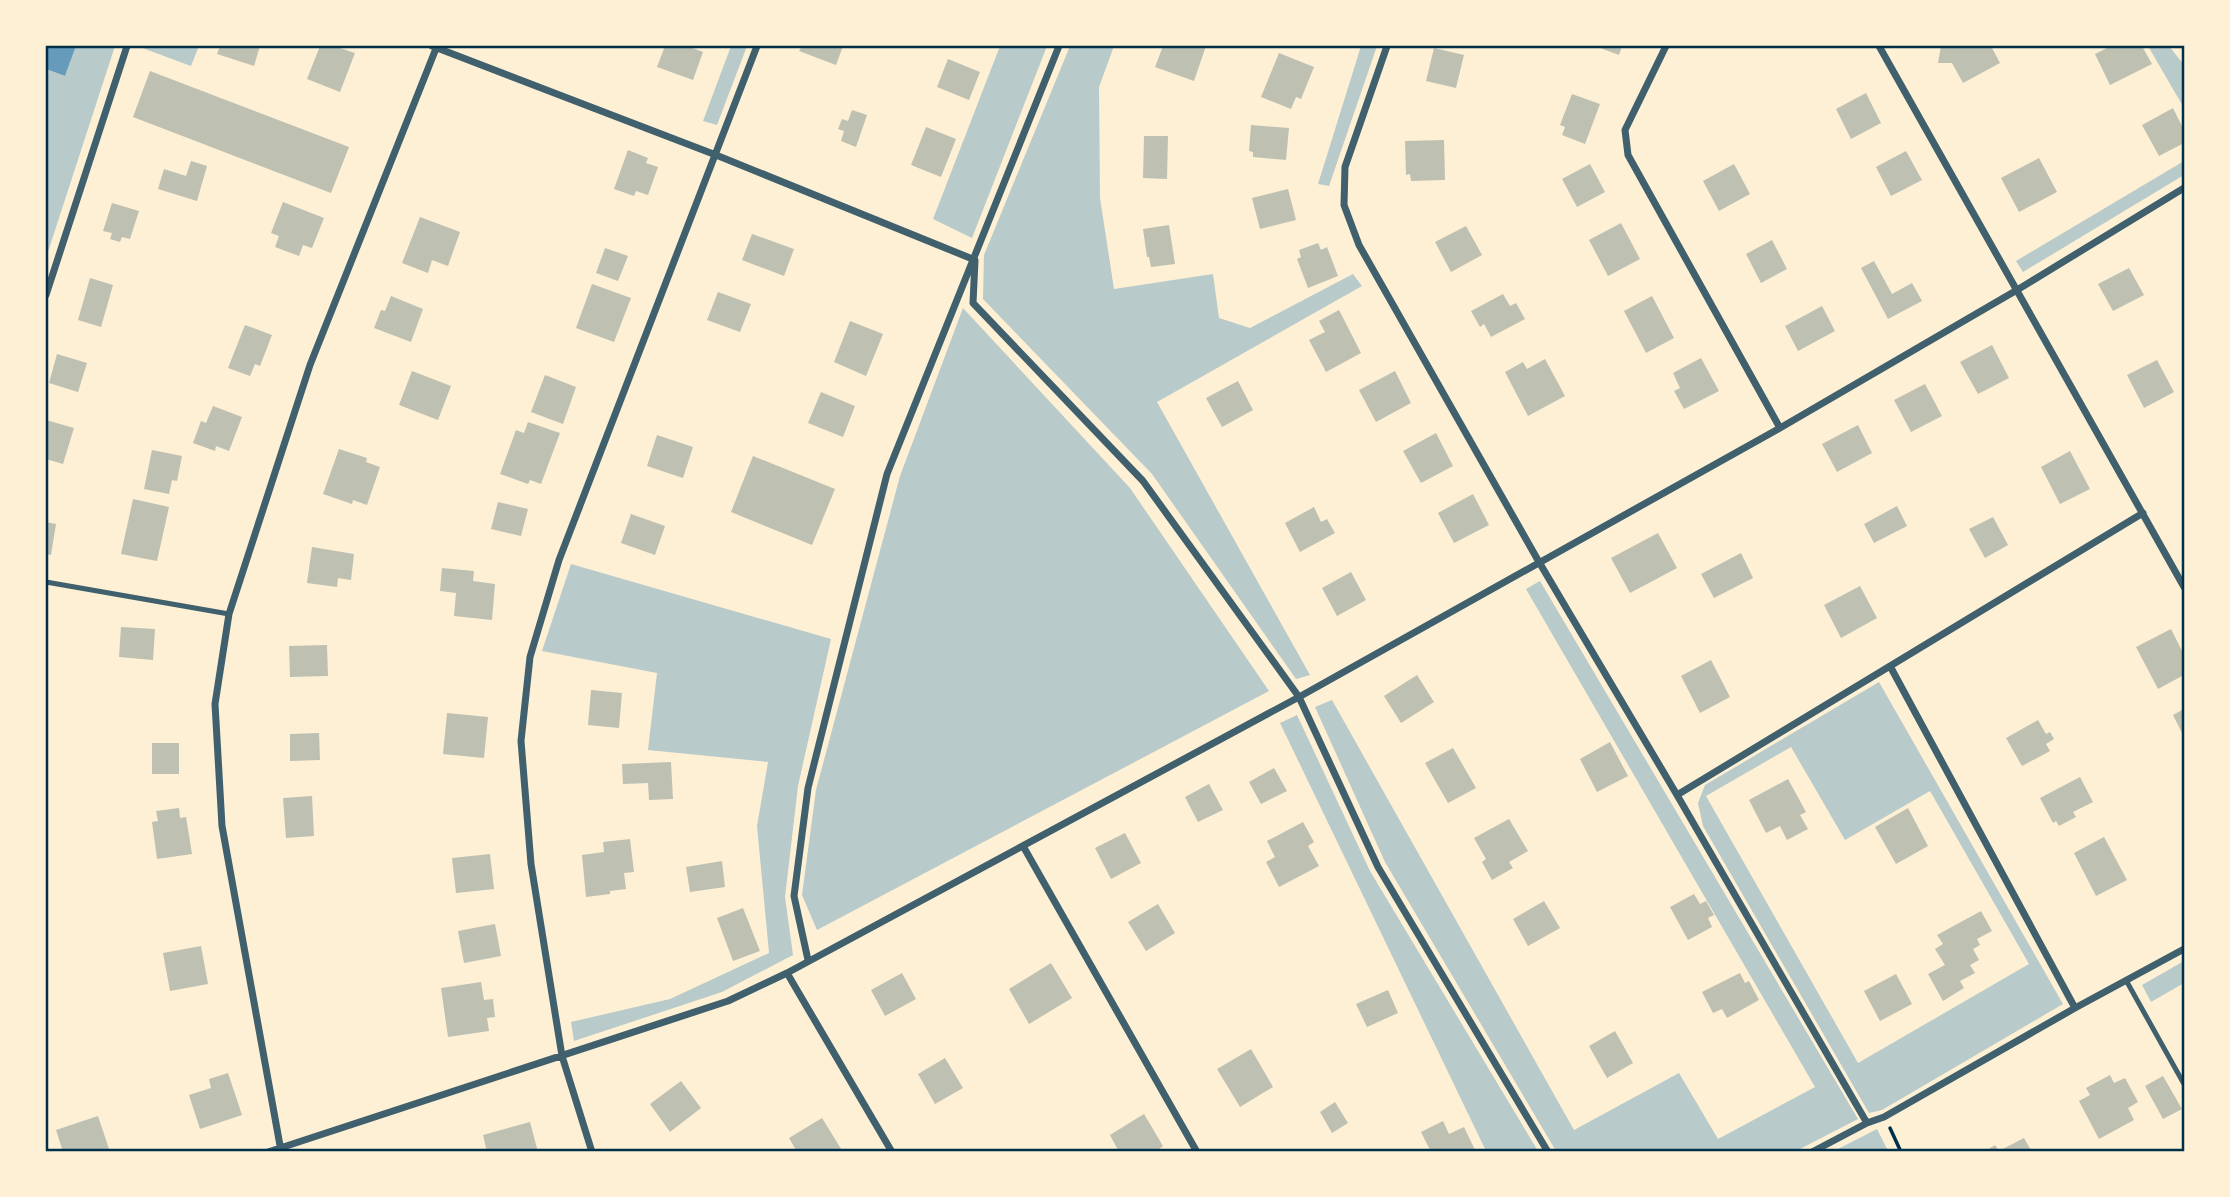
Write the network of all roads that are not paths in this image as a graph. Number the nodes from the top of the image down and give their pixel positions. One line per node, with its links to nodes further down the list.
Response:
1 (127, 46): 12 (street)
2 (435, 46): 8 (street); 18 (street)
3 (757, 46): 8 (street)
4 (1059, 46): 10 (street)
5 (1387, 46): 15 (street)
6 (1667, 46): 13 (street)
7 (1879, 46): 11 (street)
8 (716, 155): 10 (street); 28 (street)
9 (2185, 188): 11 (street)
10 (975, 260): 20 (street); 24 (street)
11 (2017, 290): 13 (street); 14 (street)
12 (46, 295)
13 (1780, 428): 15 (street)
14 (2143, 513): 17 (street); 19 (street)
15 (1539, 562): 20 (street); 21 (street)
16 (46, 582): 18 (lane)
17 (2185, 587)
18 (229, 614): 31 (street)
19 (1890, 666): 21 (street); 27 (street)
20 (1299, 697): 22 (street); 36 (street)
21 (1677, 795): 30 (street)
22 (1023, 846): 24 (street); 35 (street)
23 (2185, 949): 26 (street)
24 (808, 960): 25 (street)
25 (786, 973): 28 (street); 34 (street)
26 (2127, 982): 27 (street); 29 (lane)
27 (2075, 1008): 30 (street)
28 (562, 1056): 31 (street); 33 (street)
29 (2185, 1084)
30 (1867, 1123): 37 (street)
31 (281, 1149): 32 (street)
32 (268, 1152)
33 (592, 1152)
34 (892, 1152)
35 (1197, 1152)
36 (1548, 1152)
37 (1812, 1152)

